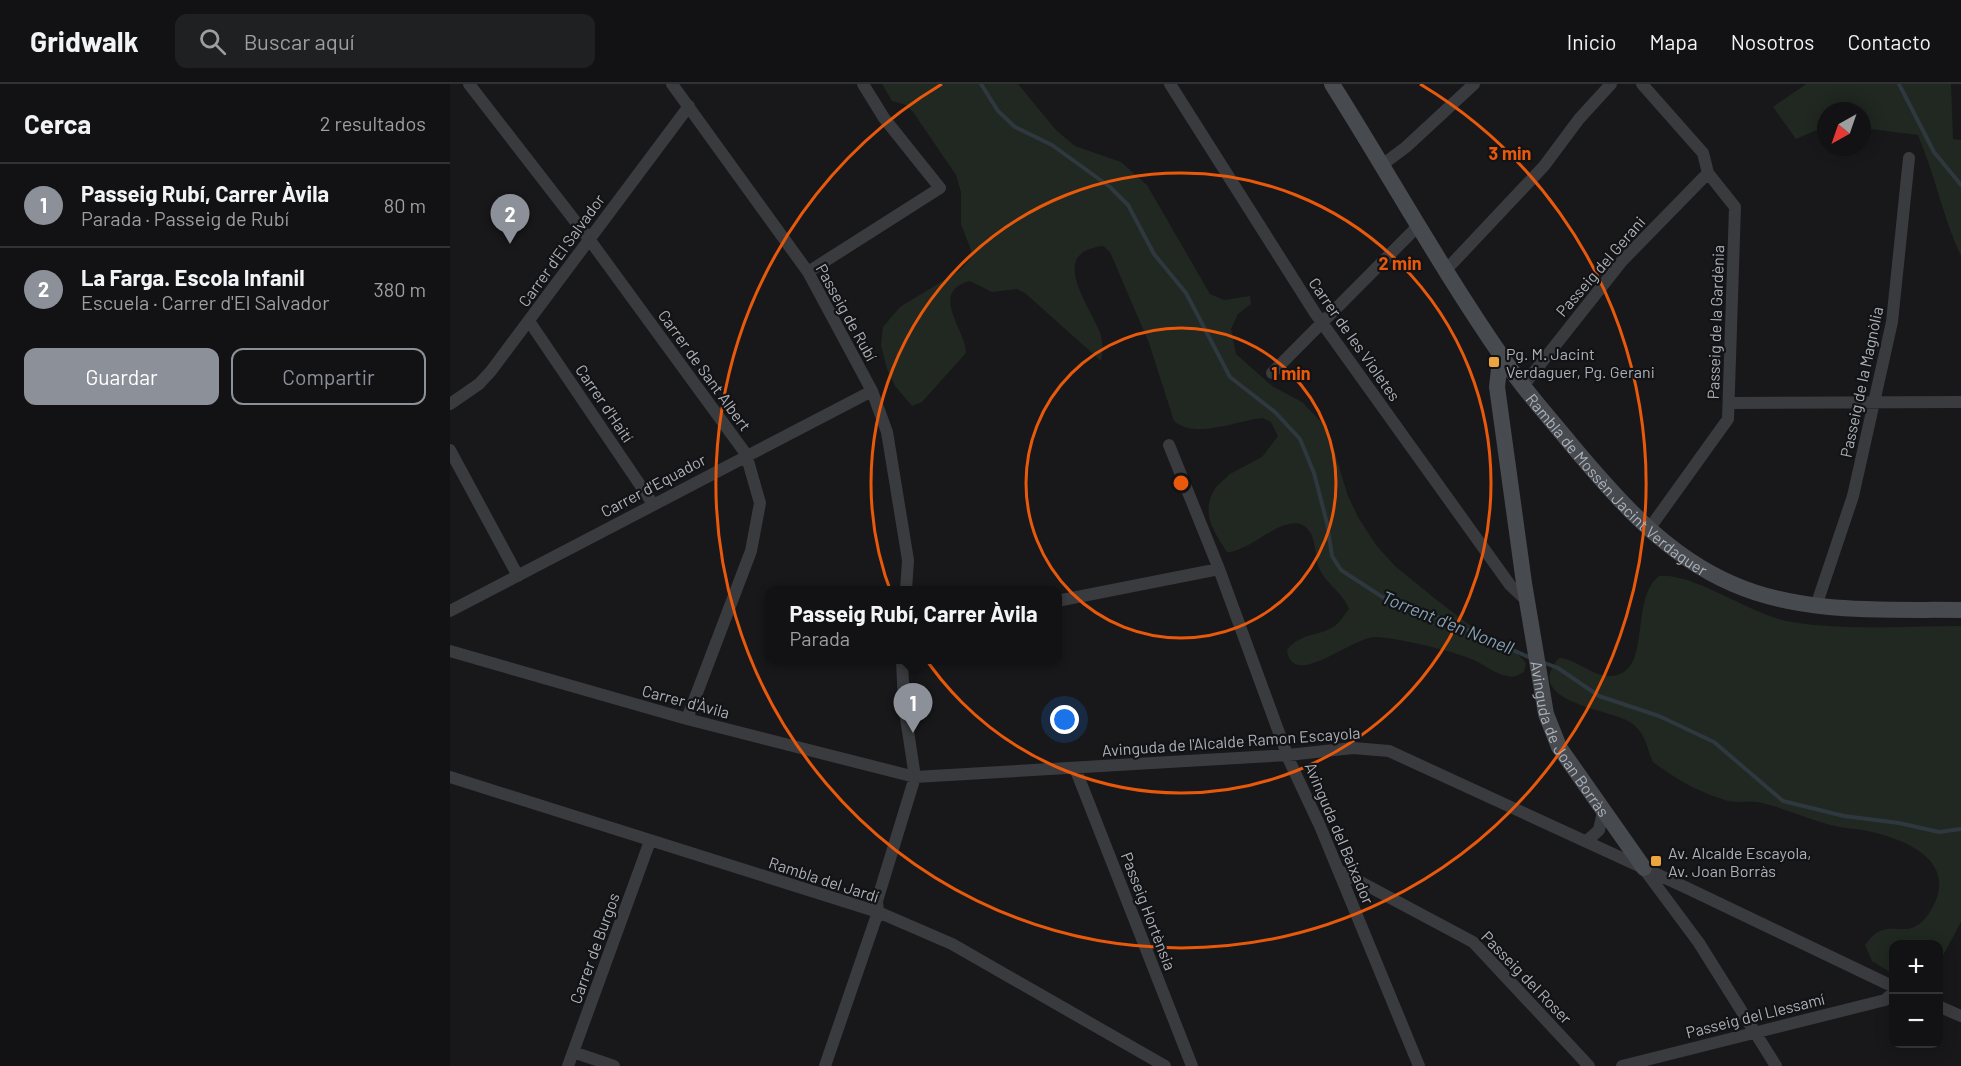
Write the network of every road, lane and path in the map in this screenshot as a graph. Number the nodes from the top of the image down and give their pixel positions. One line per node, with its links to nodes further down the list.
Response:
1 (469, 84): 14 (street, Carrer de Sant Albert)
2 (672, 84): 9 (street, Passeig de Rubí)
3 (863, 84): 16 (street)
4 (1170, 84): 18 (street, Carrer de les Violetes)
5 (1332, 84): 11 (street, Rambla de Mossèn Jacint Verdaguer)
6 (1474, 84): 11 (street)
7 (1611, 84): 15 (street)
8 (1642, 84): 12 (street)
9 (689, 106): 14 (street, Carrer d'El Salvador); 16 (street, Passeig de Rubí)
10 (1909, 158): 25 (street, Passeig de la Magnòlia)
11 (1383, 165): 13 (street, Rambla de Mossèn Jacint Verdaguer)
12 (1708, 173): 21 (street, Passeig del Gerani); 24 (street, Passeig de la Gardènia)
13 (1419, 225): 15 (street, Rambla de Mossèn Jacint Verdaguer); 18 (street)
14 (589, 239): 17 (street, Carrer d'El Salvador); 29 (street, Carrer de Sant Albert)
15 (1446, 270): 19 (street, Rambla de Mossèn Jacint Verdaguer)
16 (808, 272): 22 (street, Passeig de Rubí)
17 (529, 321): 26 (street, Carrer d'El Salvador); 30 (street, Carrer d'Haití)
18 (1322, 324): 20 (street); 36 (street, Carrer de les Violetes)
19 (1505, 362): 21 (street, Rambla de Mossèn Jacint Verdaguer); 36 (street, Avinguda de Joan Borràs)
20 (1272, 373)
21 (1523, 386): 31 (street, Rambla de Mossèn Jacint Verdaguer)
22 (872, 391): 29 (street, Carrer d'Equador); 34 (street, Passeig de Rubí)
23 (1961, 402): 25 (street)
24 (1730, 403): 25 (street); 31 (street, Passeig de la Gardènia)
25 (1872, 403): 37 (street, Passeig de la Magnòlia)
26 (450, 404)
27 (1169, 445): 32 (street, Avinguda del Baixador)
28 (450, 450): 33 (street)
29 (746, 454): 30 (street, Carrer d'Equador); 42 (street, Carrer de Sant Albert)
30 (653, 504): 33 (street, Carrer d'Equador)
31 (1648, 529): 37 (street, Rambla de Mossèn Jacint Verdaguer)
32 (1219, 569): 35 (street); 43 (street, Avinguda del Baixador)
33 (518, 576): 39 (street, Carrer d'Equador)
34 (906, 586)
35 (1062, 600)
36 (1528, 602): 47 (street, Avinguda de Joan Borràs)
37 (1816, 606): 38 (street, Rambla de Mossèn Jacint Verdaguer)
38 (1961, 610)
39 (450, 611)
40 (450, 651): 42 (street, Carrer d'Àvila)
41 (903, 664): 46 (street)
42 (687, 718): 46 (street, Carrer d'Àvila)
43 (1288, 755): 44 (street, Avinguda de l'Alcalde Ramon Escayola); 49 (street, Avinguda de l'Alcalde Ramon Escayola); 51 (street, Avinguda del Baixador)
44 (1076, 768): 46 (street, Avinguda de l'Alcalde Ramon Escayola); 65 (street, Passeig Hortènsia)
45 (450, 777): 48 (street, Rambla del Jardí)
46 (915, 777): 54 (street)
47 (1603, 812): 49 (street); 50 (street, Avinguda de Joan Borràs)
48 (650, 841): 54 (street, Rambla del Jardí); 60 (street, Carrer de Burgos)
49 (1587, 841): 50 (street, Avinguda de l'Alcalde Ramon Escayola)
50 (1644, 868): 52 (street, Avinguda de l'Alcalde Ramon Escayola); 53 (street, Avinguda de Joan Borràs)
51 (1338, 870): 66 (street, Avinguda del Baixador); 67 (street, Passeig del Roser)
52 (1687, 888): 53 (street); 55 (street, Avinguda de l'Alcalde Ramon Escayola)
53 (1670, 903): 59 (street, Avinguda de Joan Borràs)
54 (878, 912): 63 (street); 64 (street, Rambla del Jardí)
55 (1889, 985)
56 (1891, 994): 59 (street, Passeig del Llessamí)
57 (1943, 1008): 58 (street)
58 (1961, 1016)
59 (1754, 1032): 68 (street, Passeig del Llessamí); 69 (street, Avinguda de Joan Borràs)
60 (573, 1052): 61 (street, Carrer de Burgos); 62 (street)
61 (568, 1066)
62 (614, 1066)
63 (825, 1066)
64 (1165, 1066)
65 (1192, 1066)
66 (1419, 1066)
67 (1589, 1066)
68 (1622, 1066)
69 (1776, 1066)

